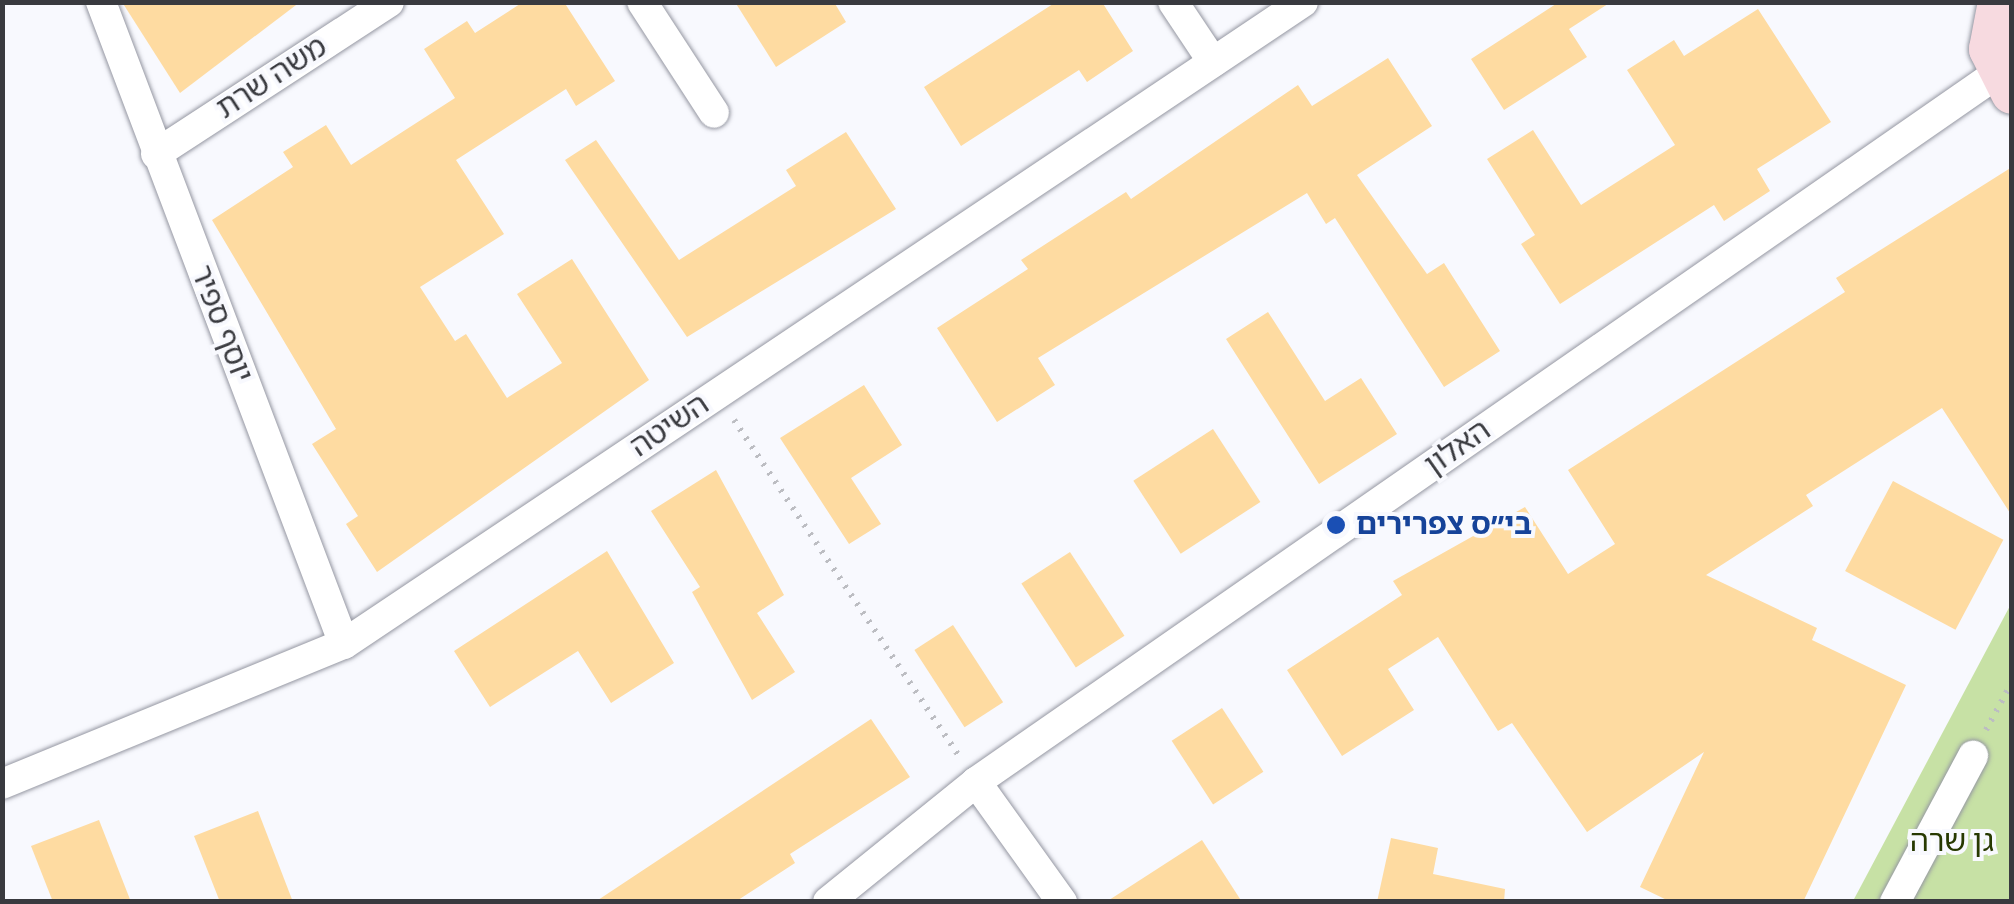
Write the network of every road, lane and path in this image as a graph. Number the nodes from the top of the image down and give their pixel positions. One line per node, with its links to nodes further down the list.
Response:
1 (101, 2): 10 (street, יוסף ספיר)
2 (389, 2): 10 (street, משה שרת)
3 (642, 2): 9 (street)
4 (1173, 2): 7 (street)
5 (1303, 2): 7 (street, השיטה)
6 (1999, 2): 8 (street)
7 (1213, 62): 11 (street, השיטה)
8 (2004, 83): 15 (street, האלון)
9 (714, 114)
10 (156, 154): 12 (street, יוסף ספיר)
11 (717, 394): 12 (street, השיטה); 15 (path)
12 (344, 644): 16 (street, השיטה)
13 (2012, 682): 14 (path)
14 (1972, 756): 19 (street)
15 (976, 782): 17 (street, האלון); 18 (street)
16 (2, 784)
17 (828, 902)
18 (1062, 902)
19 (1895, 902)

